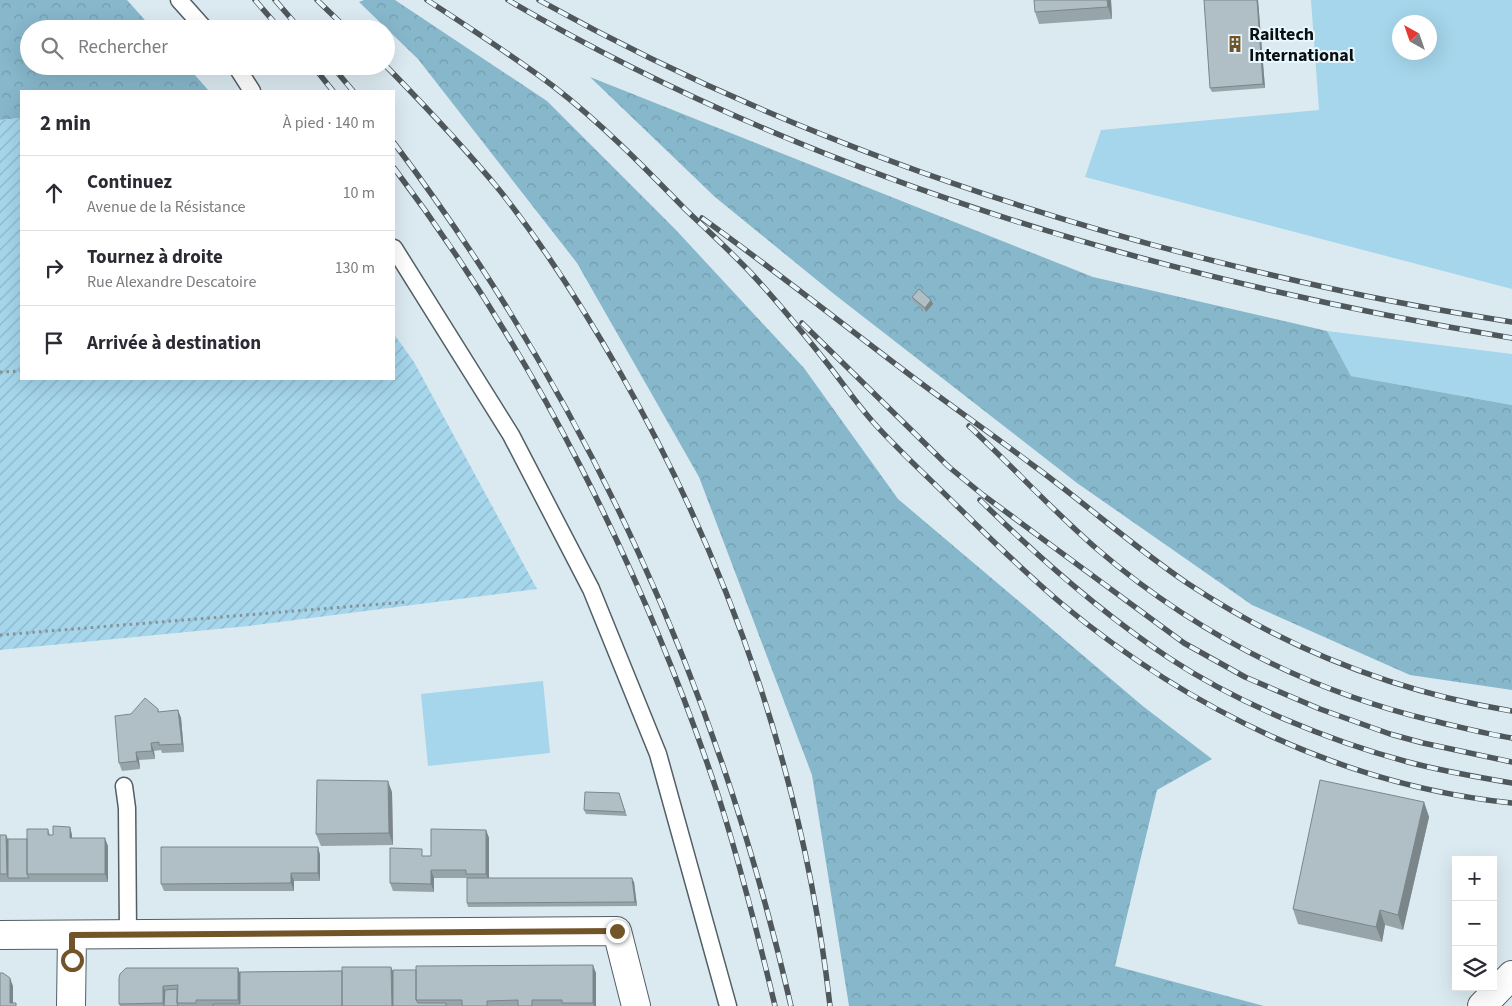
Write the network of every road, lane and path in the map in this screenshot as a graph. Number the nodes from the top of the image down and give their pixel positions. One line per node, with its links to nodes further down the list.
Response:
1 (179, 0): 2 (lane)
2 (197, 20)
3 (242, 75): 4 (lane)
4 (251, 90)
5 (395, 250): 17 (lane)
6 (20, 371): 7 (path)
7 (0, 372)
8 (406, 602): 9 (path)
9 (0, 635)
10 (124, 786): 11 (lane)
11 (128, 934): 13 (street); 16 (street)
12 (0, 935): 13 (street)
13 (72, 935): 15 (street)
14 (1512, 975): 18 (street)
15 (71, 1006)
16 (636, 1006)
17 (728, 1006)
18 (1482, 1006)

